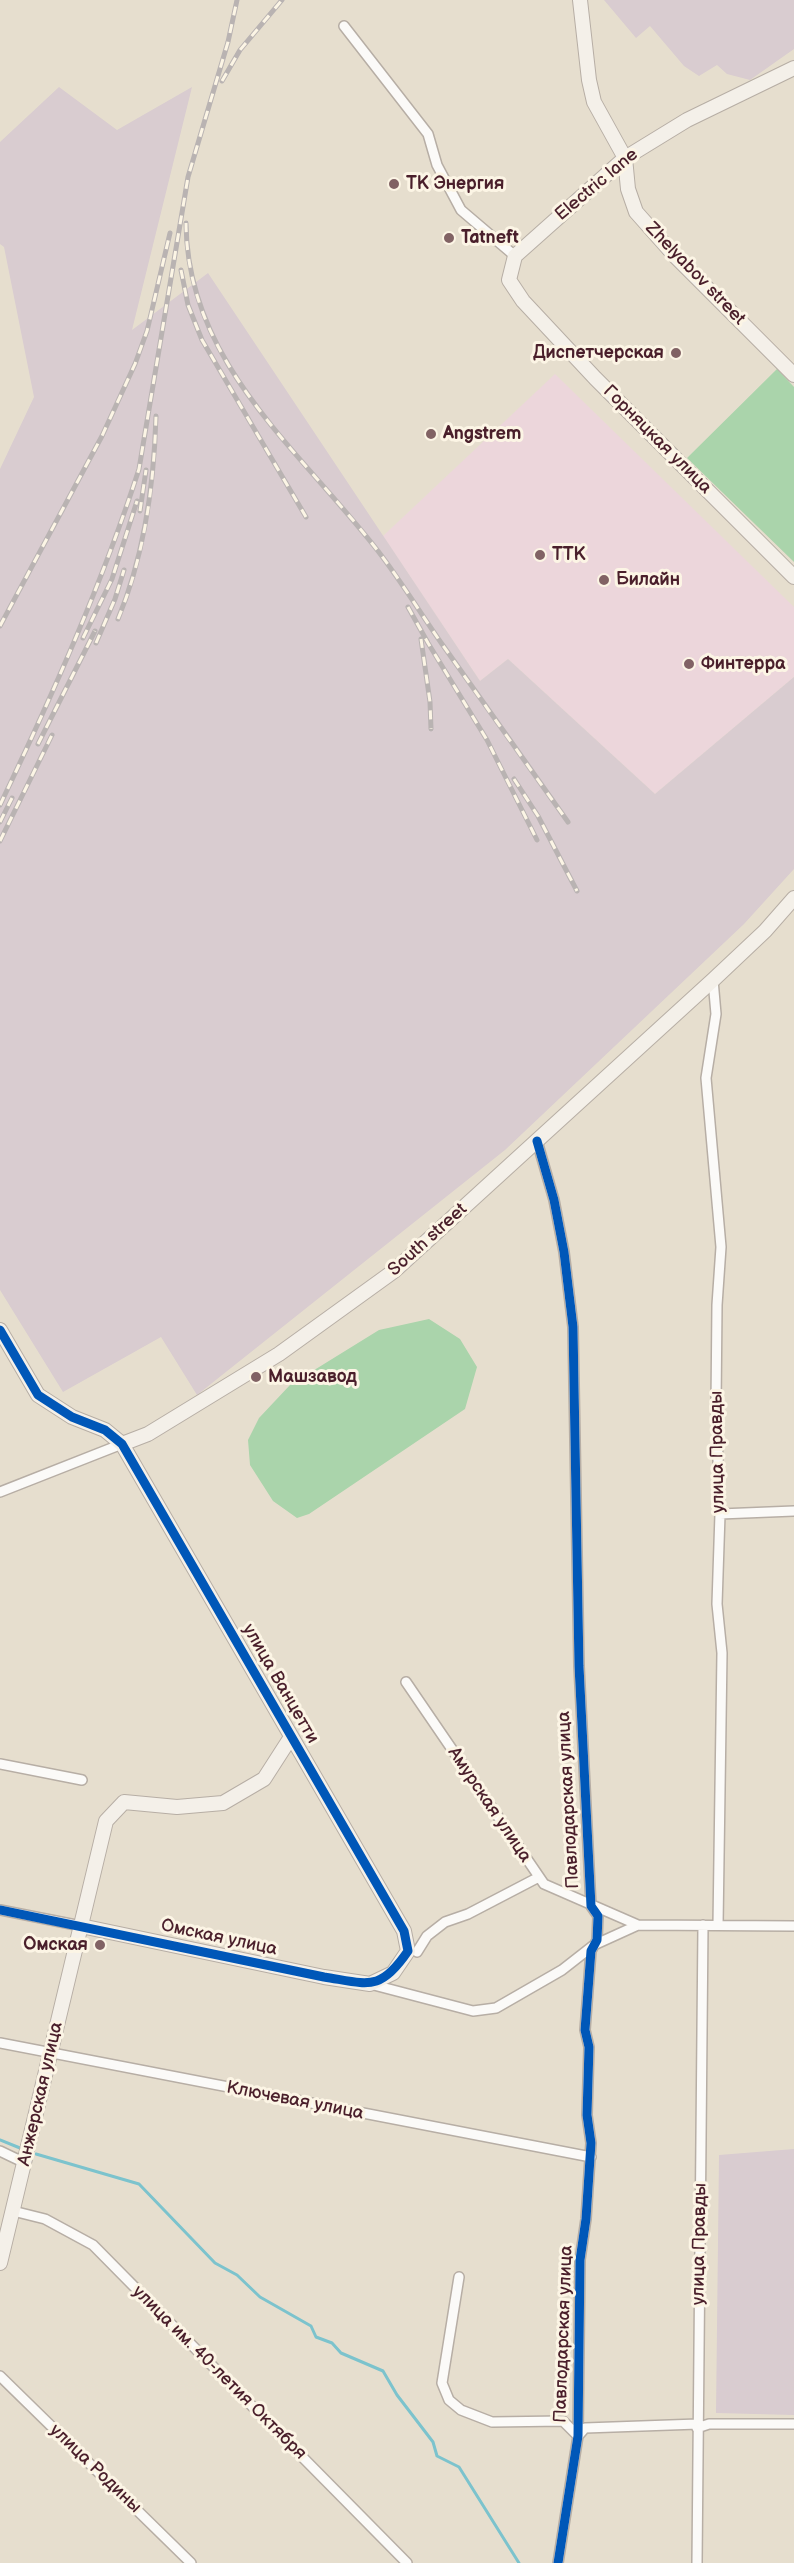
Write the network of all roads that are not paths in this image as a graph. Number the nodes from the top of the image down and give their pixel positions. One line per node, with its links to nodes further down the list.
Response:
1 (580, 0): 4 (street)
2 (344, 26): 5 (street)
3 (794, 68): 4 (street, Electric lane)
4 (625, 158): 5 (street, Electric lane); 6 (street, Zhelyabov street)
5 (515, 256): 7 (street, Горняцкая улица)
6 (794, 375)
7 (794, 577)
8 (794, 898): 9 (street, South street)
9 (713, 980): 10 (street, South street); 15 (street, улица Правды)
10 (537, 1141): 12 (street, South street); 21 (street, Павлодарская улица)
11 (0, 1330): 12 (street)
12 (122, 1444): 13 (street, South street); 17 (street, улица Ванцетти)
13 (0, 1492)
14 (794, 1511): 15 (street)
15 (720, 1514): 25 (street, улица Правды)
16 (406, 1682): 20 (street, Амурская улица)
17 (291, 1737): 26 (street, Анжерская улица); 30 (street, улица Ванцетти)
18 (0, 1764): 19 (street)
19 (82, 1780)
20 (538, 1877): 21 (street, Амурская улица); 29 (street)
21 (591, 1906): 23 (street, Амурская улица); 28 (street, Павлодарская улица)
22 (0, 1910): 26 (street, Омская улица)
23 (638, 1924): 24 (street); 28 (street, Омская улица)
24 (703, 1925): 25 (street); 41 (street, улица Правды)
25 (718, 1925): 27 (street)
26 (81, 1926): 30 (street, Омская улица); 32 (street, Анжерская улица)
27 (794, 1926)
28 (594, 1945): 30 (street, Омская улица); 34 (street, Павлодарская улица)
29 (417, 1952)
30 (370, 1984)
31 (0, 2043): 32 (street, Ключевая улица)
32 (51, 2054): 34 (street, Ключевая улица); 35 (street, Анжерская улица)
33 (0, 2151): 35 (street)
34 (591, 2157): 42 (street, Павлодарская улица)
35 (25, 2163): 36 (street, Анжерская улица)
36 (13, 2211): 37 (street, Анжерская улица); 44 (street, улица им. 40-летия Октября)
37 (0, 2263)
38 (459, 2277): 42 (street)
39 (0, 2376): 43 (street, улица Родины)
40 (794, 2424): 41 (street)
41 (698, 2426): 42 (street); 46 (street, улица Правды)
42 (578, 2436): 45 (street, Павлодарская улица)
43 (190, 2563)
44 (407, 2563)
45 (558, 2563)
46 (697, 2563)

